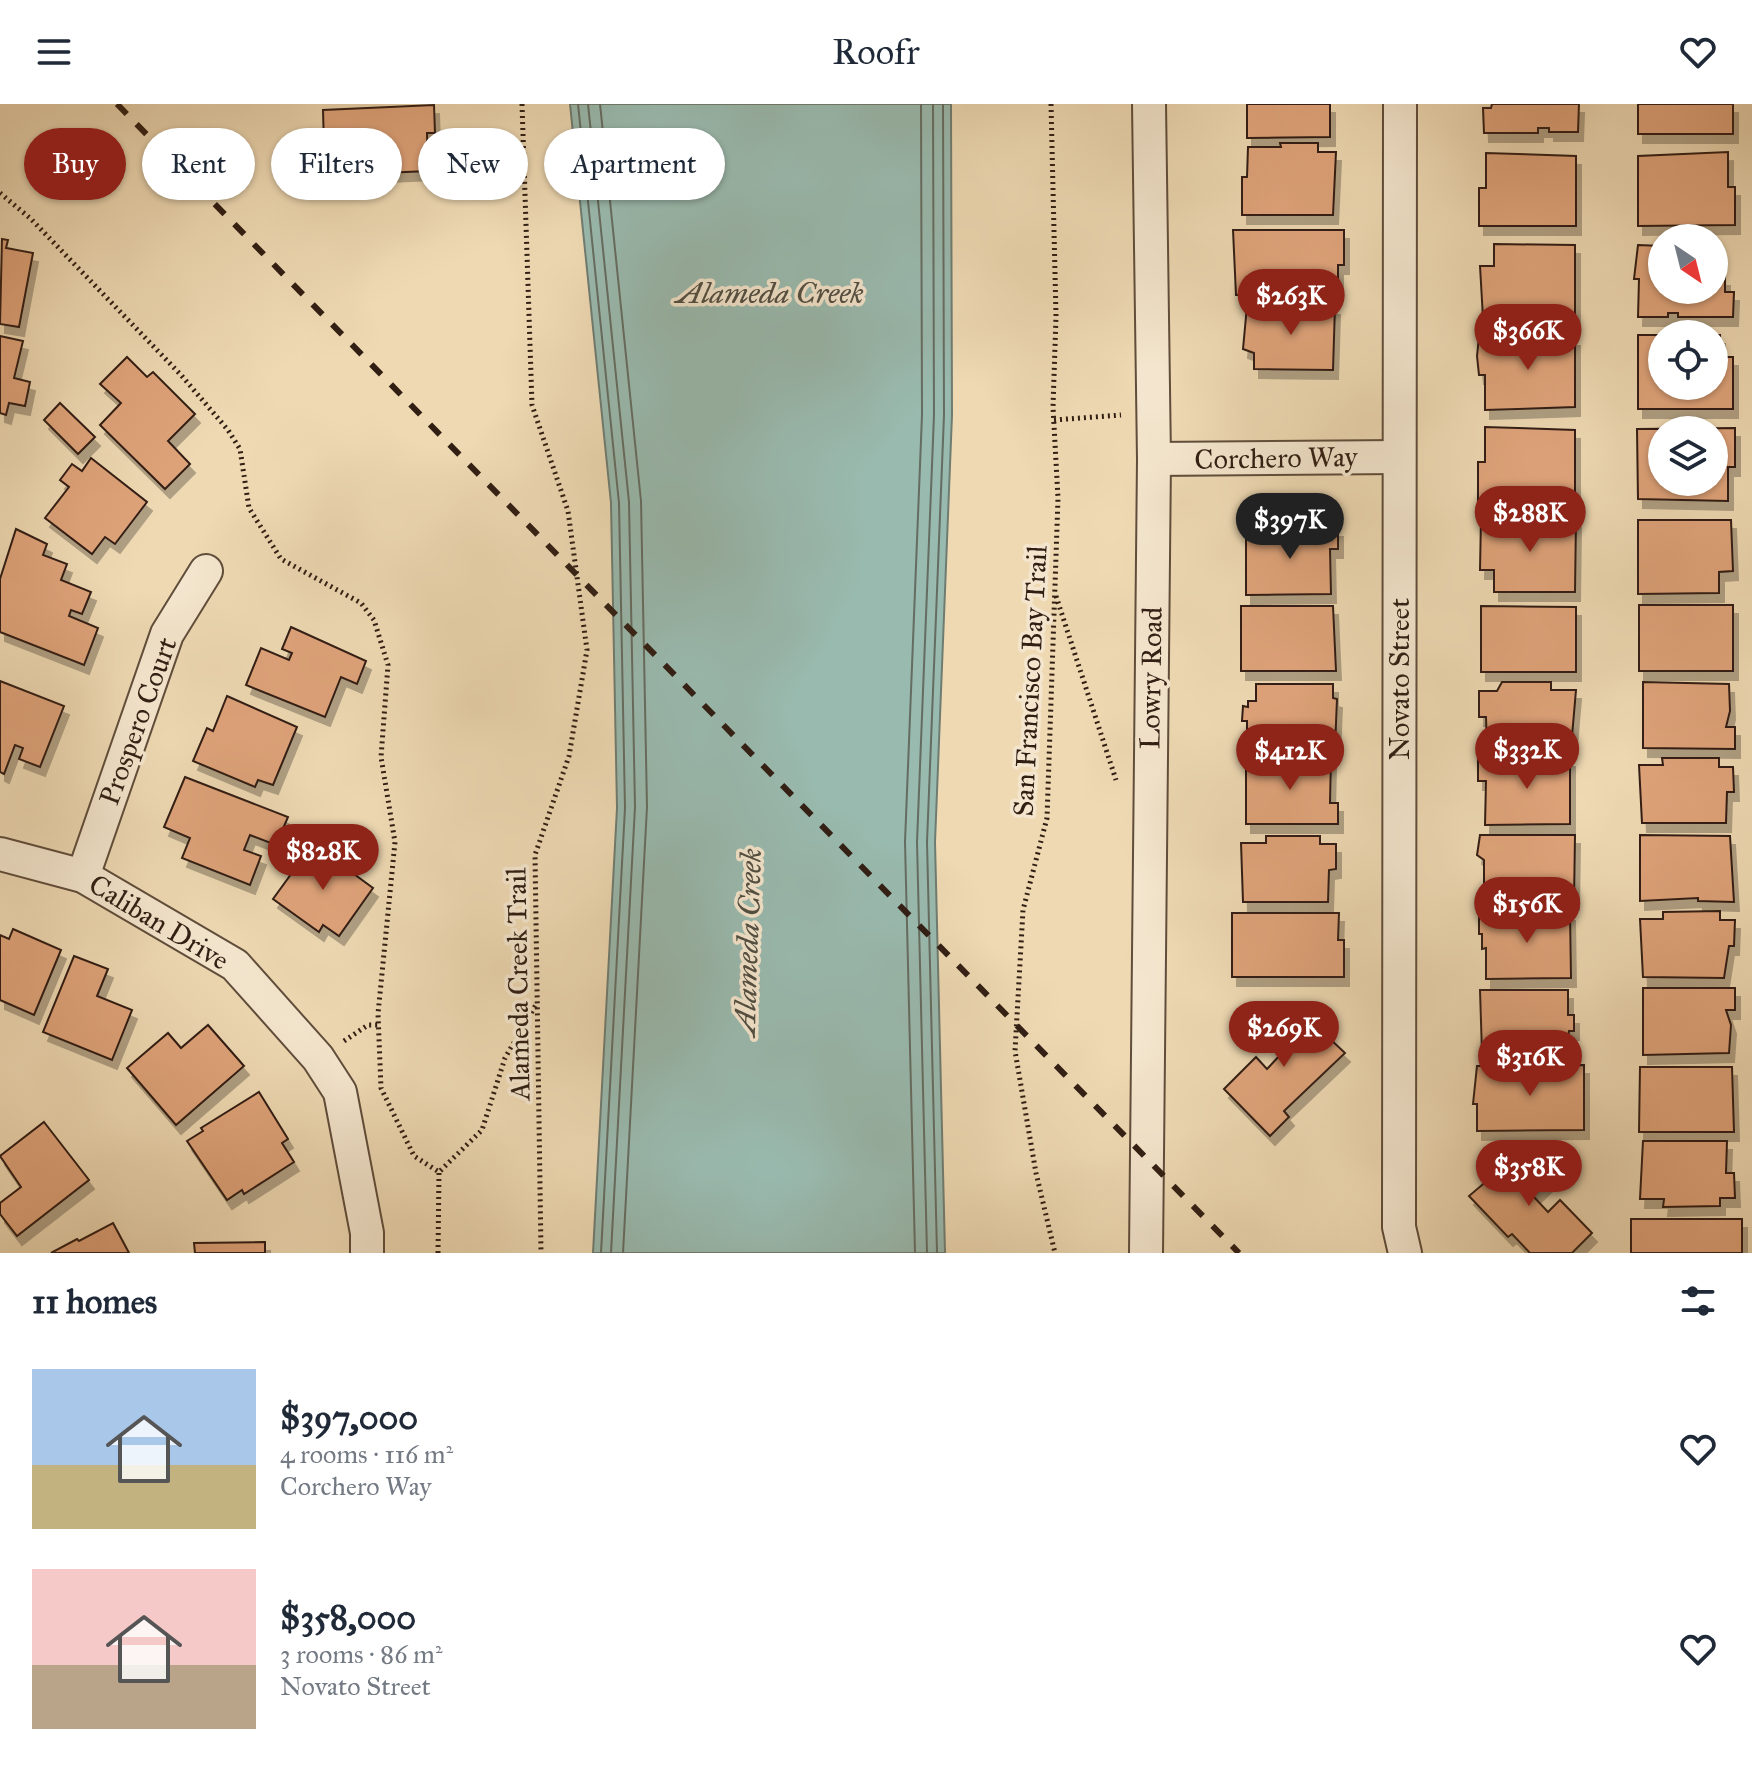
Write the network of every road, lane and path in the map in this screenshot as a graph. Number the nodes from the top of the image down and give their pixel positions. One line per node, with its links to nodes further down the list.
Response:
1 (522, 104): 15 (path, Alameda Creek Trail)
2 (1051, 104): 7 (path, San Francisco Bay Trail)
3 (1149, 104): 6 (street, Lowry Road)
4 (1400, 104): 8 (street, Novato Street)
5 (0, 193): 16 (path)
6 (1153, 414): 7 (path); 9 (street, Lowry Road)
7 (1054, 420): 11 (path, San Francisco Bay Trail)
8 (1399, 457): 9 (street, Corchero Way); 22 (street, Novato Street)
9 (1154, 459): 21 (street, Lowry Road)
10 (206, 571): 14 (street, Prospero Court)
11 (1054, 591): 12 (path); 20 (path, San Francisco Bay Trail)
12 (1119, 787)
13 (0, 854): 14 (street, Caliban Drive)
14 (83, 876): 17 (street, Caliban Drive)
15 (537, 1003): 16 (path); 19 (path, Alameda Creek Trail)
16 (439, 1172): 18 (path)
17 (367, 1253)
18 (438, 1253)
19 (541, 1253)
20 (1055, 1253)
21 (1146, 1253)
22 (1405, 1253)

